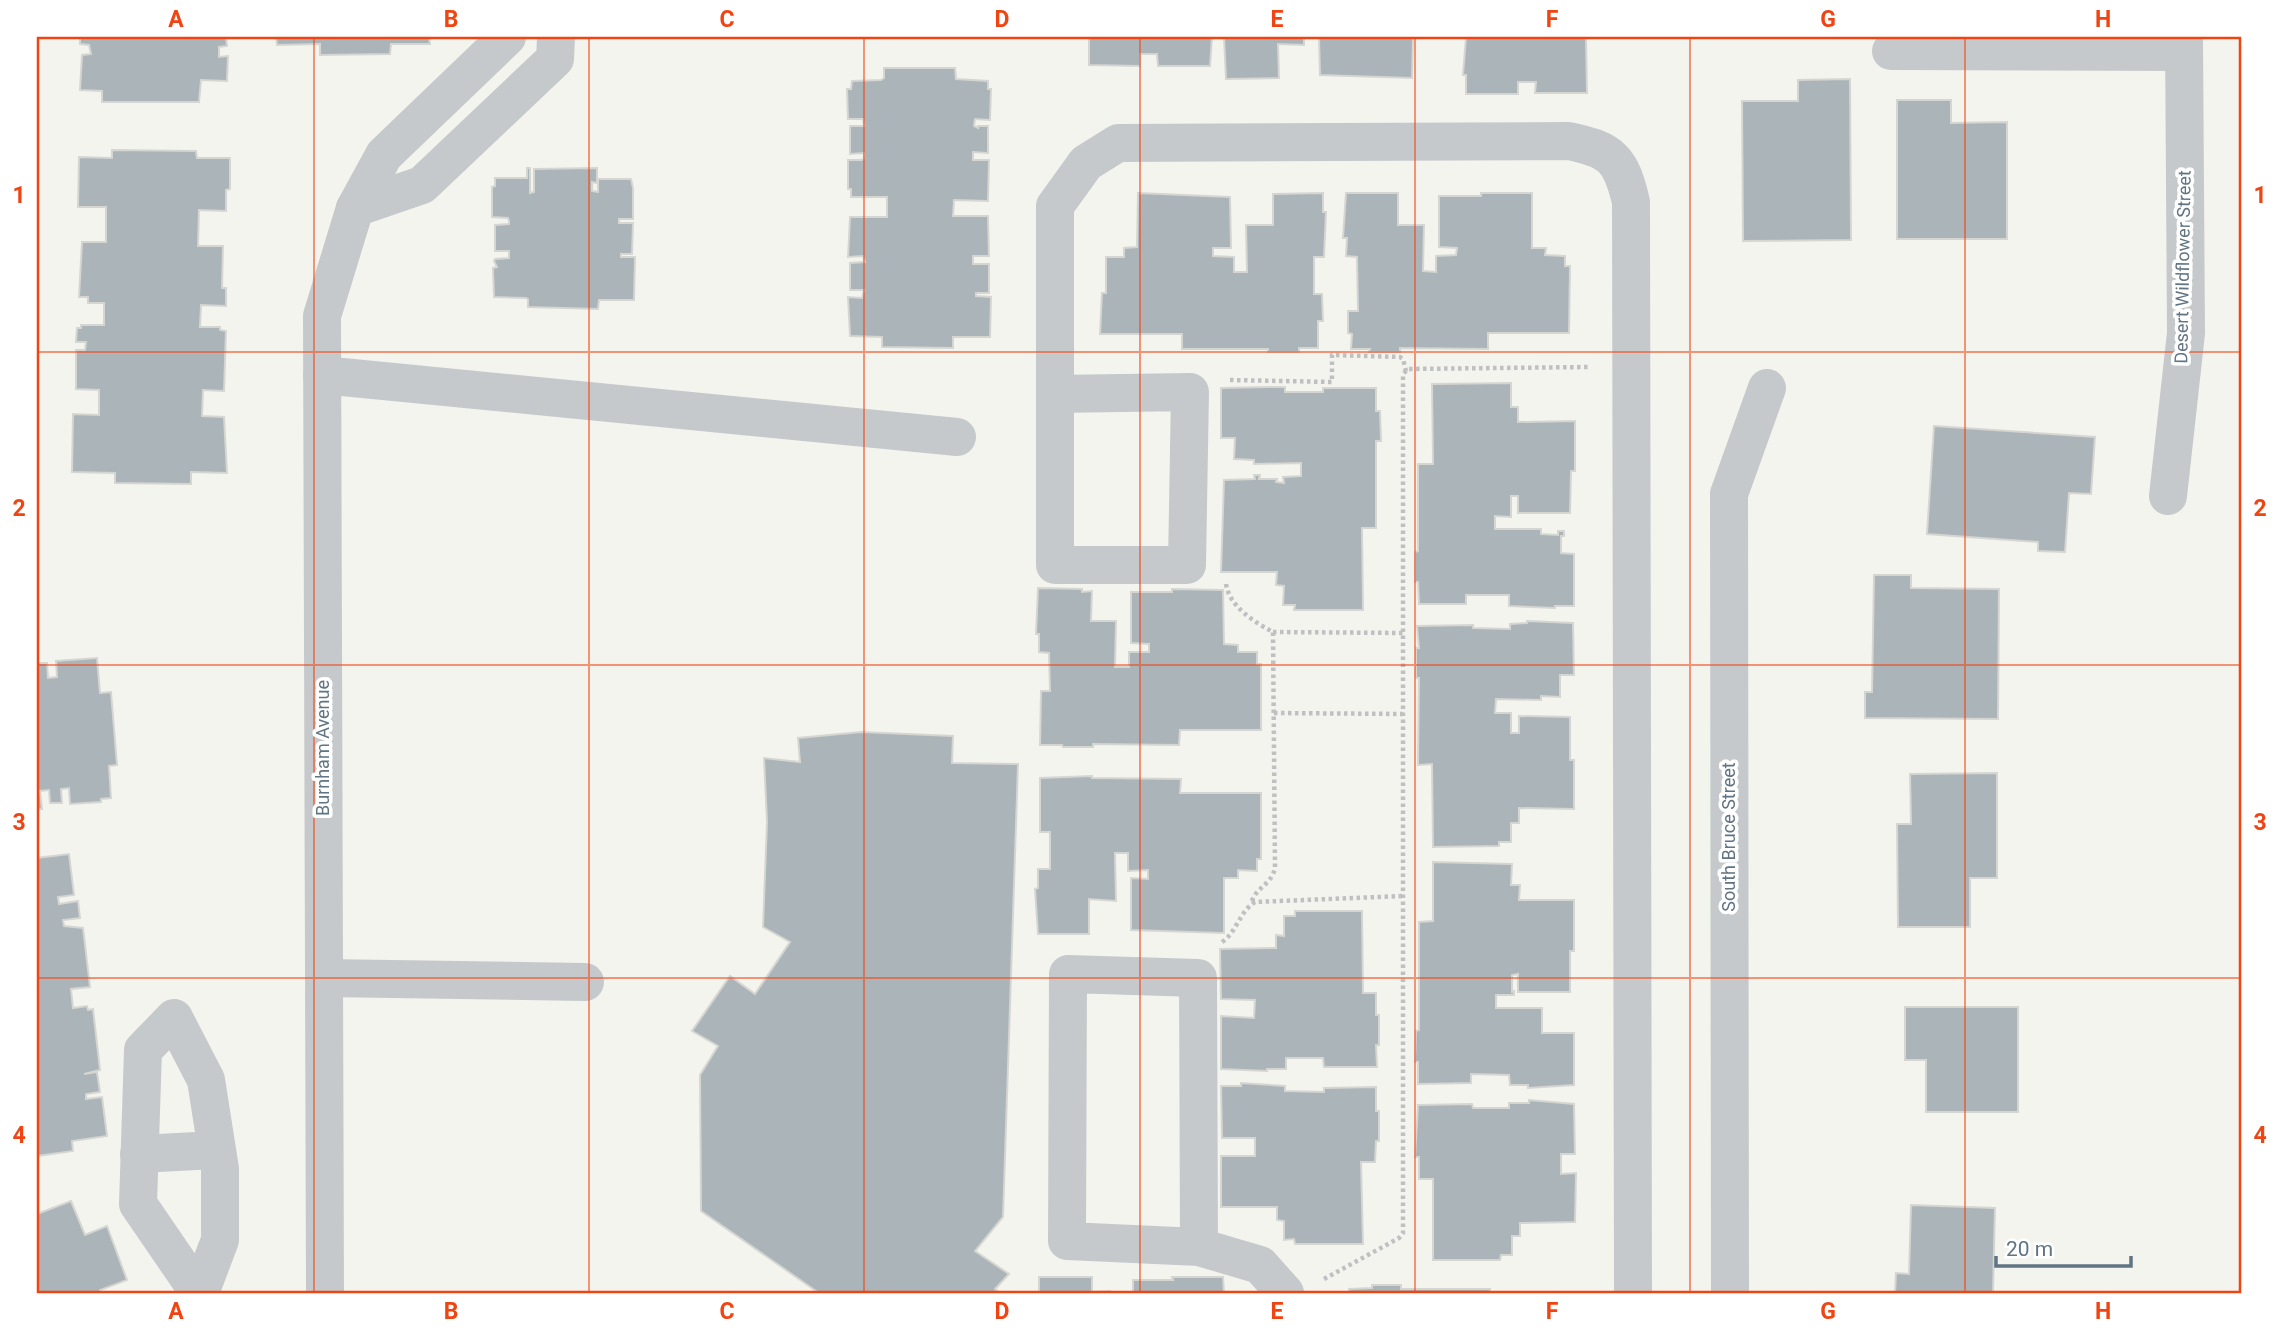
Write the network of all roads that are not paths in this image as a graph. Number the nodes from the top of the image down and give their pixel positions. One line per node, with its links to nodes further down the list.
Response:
1 (507, 37): 5 (street, Burnham Avenue)
2 (556, 37): 5 (street)
3 (2184, 44): 4 (street); 10 (street, Desert Wildflower Street)
4 (1891, 51)
5 (355, 208): 6 (street, Burnham Avenue)
6 (322, 375): 9 (street); 11 (street, Burnham Avenue)
7 (1767, 388): 20 (street, South Bruce Street)
8 (1055, 394): 8 (street); 19 (street)
9 (957, 437)
10 (2168, 496)
11 (324, 978): 12 (street); 17 (street, Burnham Avenue)
12 (585, 982)
13 (216, 1150): 14 (street); 14 (street); 16 (street)
14 (139, 1154): 16 (street)
15 (1199, 1247): 15 (street); 18 (street)
16 (200, 1293)
17 (325, 1293)
18 (1285, 1293)
19 (1633, 1293)
20 (1730, 1293)

